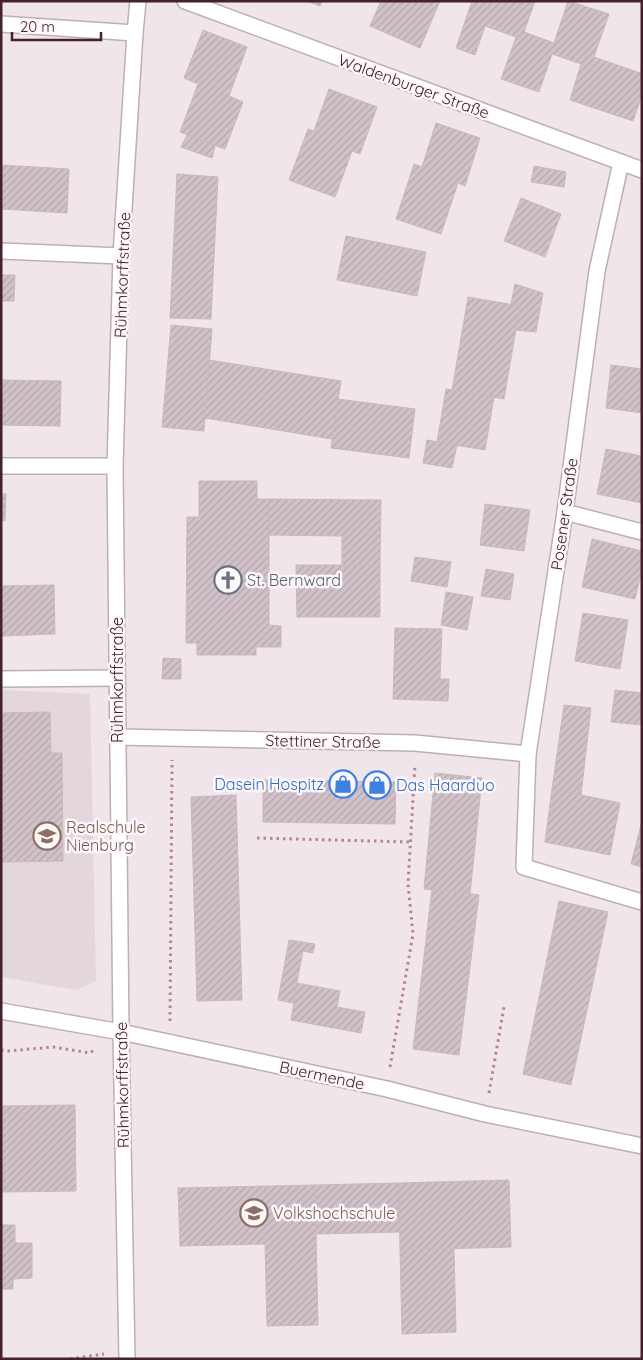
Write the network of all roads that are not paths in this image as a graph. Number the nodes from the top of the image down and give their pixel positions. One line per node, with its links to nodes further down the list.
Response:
1 (138, 1): 4 (street, Rühmkorffstraße)
2 (186, 1): 5 (street, Waldenburger Straße)
3 (1, 24): 4 (street)
4 (135, 33): 8 (street, Rühmkorffstraße)
5 (621, 162): 6 (street, Waldenburger Straße); 11 (street, Posener Straße)
6 (642, 170)
7 (1, 251): 8 (street)
8 (121, 256): 10 (street, Rühmkorffstraße)
9 (1, 466): 10 (street)
10 (115, 466): 14 (street, Rühmkorffstraße)
11 (565, 512): 12 (street); 16 (street, Posener Straße)
12 (642, 532)
13 (1, 678): 14 (street)
14 (117, 678): 15 (street, Rühmkorffstraße)
15 (117, 737): 16 (street, Stettiner Straße); 19 (street, Rühmkorffstraße)
16 (528, 754): 17 (street, Posener Straße)
17 (642, 902)
18 (1, 1011): 19 (street, Buermende)
19 (121, 1032): 20 (street, Buermende); 21 (street, Rühmkorffstraße)
20 (642, 1146)
21 (127, 1355)

